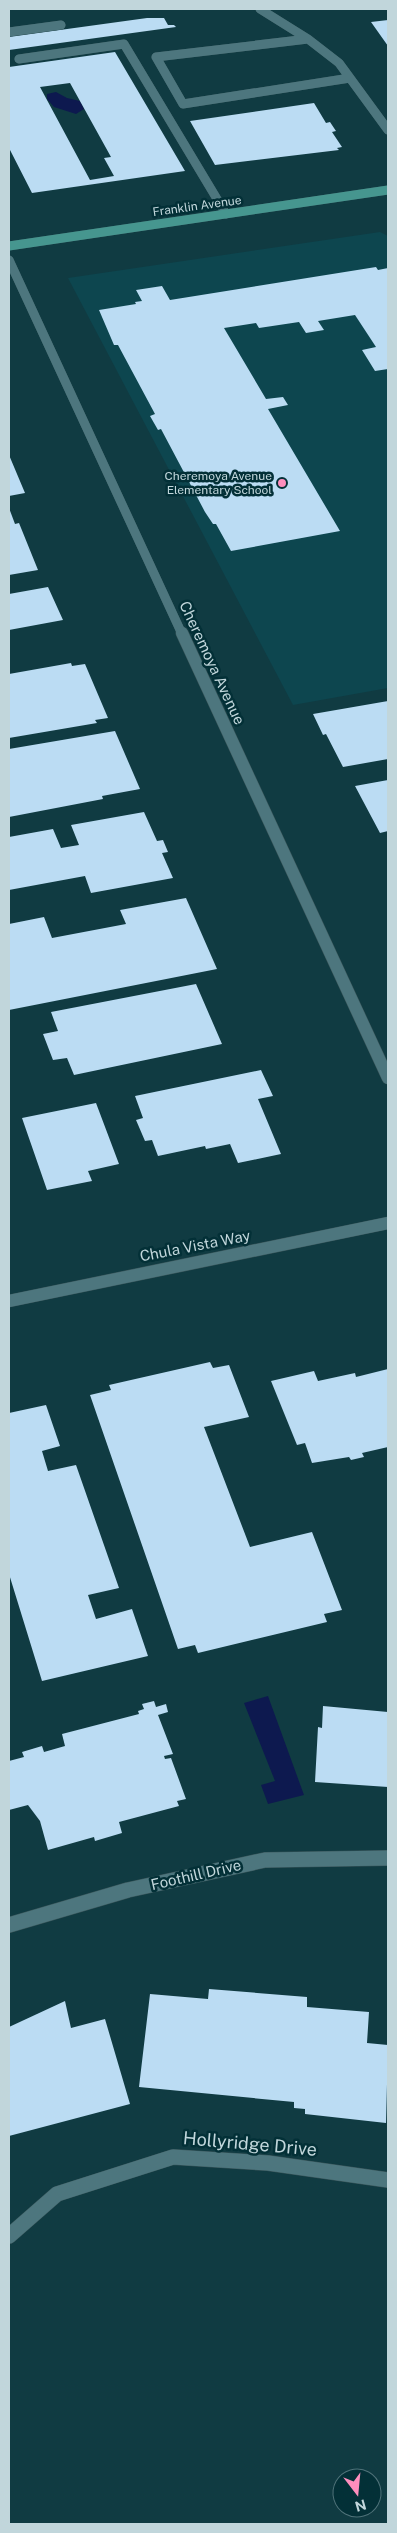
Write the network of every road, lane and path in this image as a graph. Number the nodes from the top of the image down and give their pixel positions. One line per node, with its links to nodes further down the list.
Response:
1 (260, 9): 4 (street)
2 (61, 25): 3 (street)
3 (9, 32)
4 (308, 39): 6 (street); 6 (street)
5 (19, 59): 9 (street)
6 (350, 78): 7 (street)
7 (388, 130)
8 (388, 190): 9 (main road, Franklin Avenue)
9 (226, 214): 10 (main road, Franklin Avenue)
10 (9, 246)
11 (9, 260): 12 (street, Cheremoya Avenue)
12 (388, 1078)
13 (388, 1224): 14 (street, Chula Vista Way)
14 (9, 1300)
15 (388, 1858): 16 (street, Foothill Drive)
16 (9, 1925)
17 (388, 2180): 18 (street, Hollyridge Drive)
18 (9, 2236)

